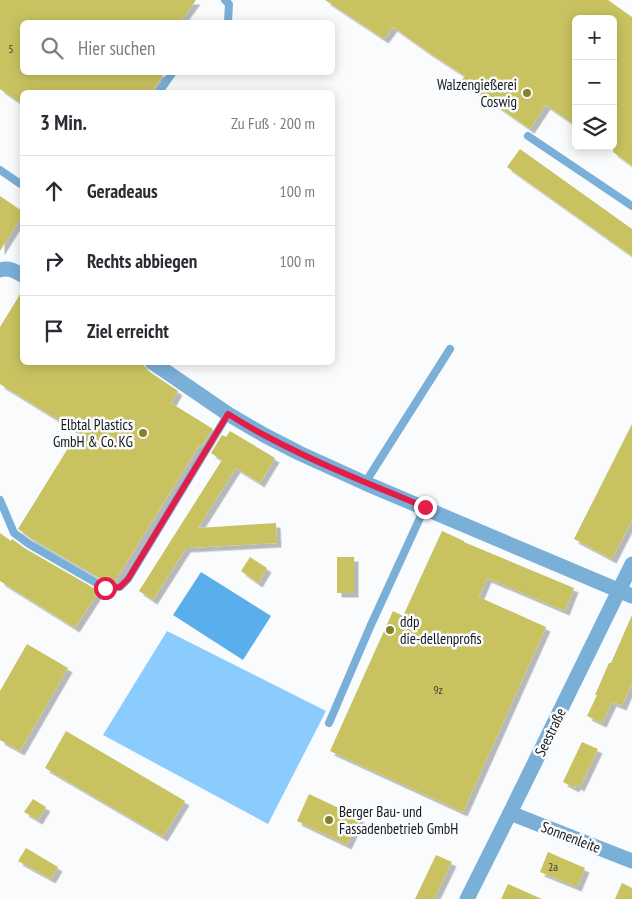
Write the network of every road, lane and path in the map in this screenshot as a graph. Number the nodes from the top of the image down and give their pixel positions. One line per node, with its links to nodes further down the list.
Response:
1 (225, 0): 2 (lane)
2 (228, 20)
3 (171, 75): 4 (lane)
4 (160, 90)
5 (528, 136): 8 (lane)
6 (0, 170): 7 (lane)
7 (20, 183)
8 (632, 206)
9 (0, 270): 10 (street)
10 (20, 274)
11 (450, 349): 14 (lane)
12 (156, 365): 13 (street)
13 (228, 414): 14 (street); 15 (lane)
14 (365, 483): 16 (street)
15 (0, 500)
16 (425, 507): 18 (street); 19 (lane)
17 (632, 564): 18 (street, Seestraße)
18 (626, 593): 20 (street, Seestraße)
19 (329, 723)
20 (510, 813): 21 (street, Sonnenleite); 22 (street, Seestraße)
21 (632, 861)
22 (466, 899)

